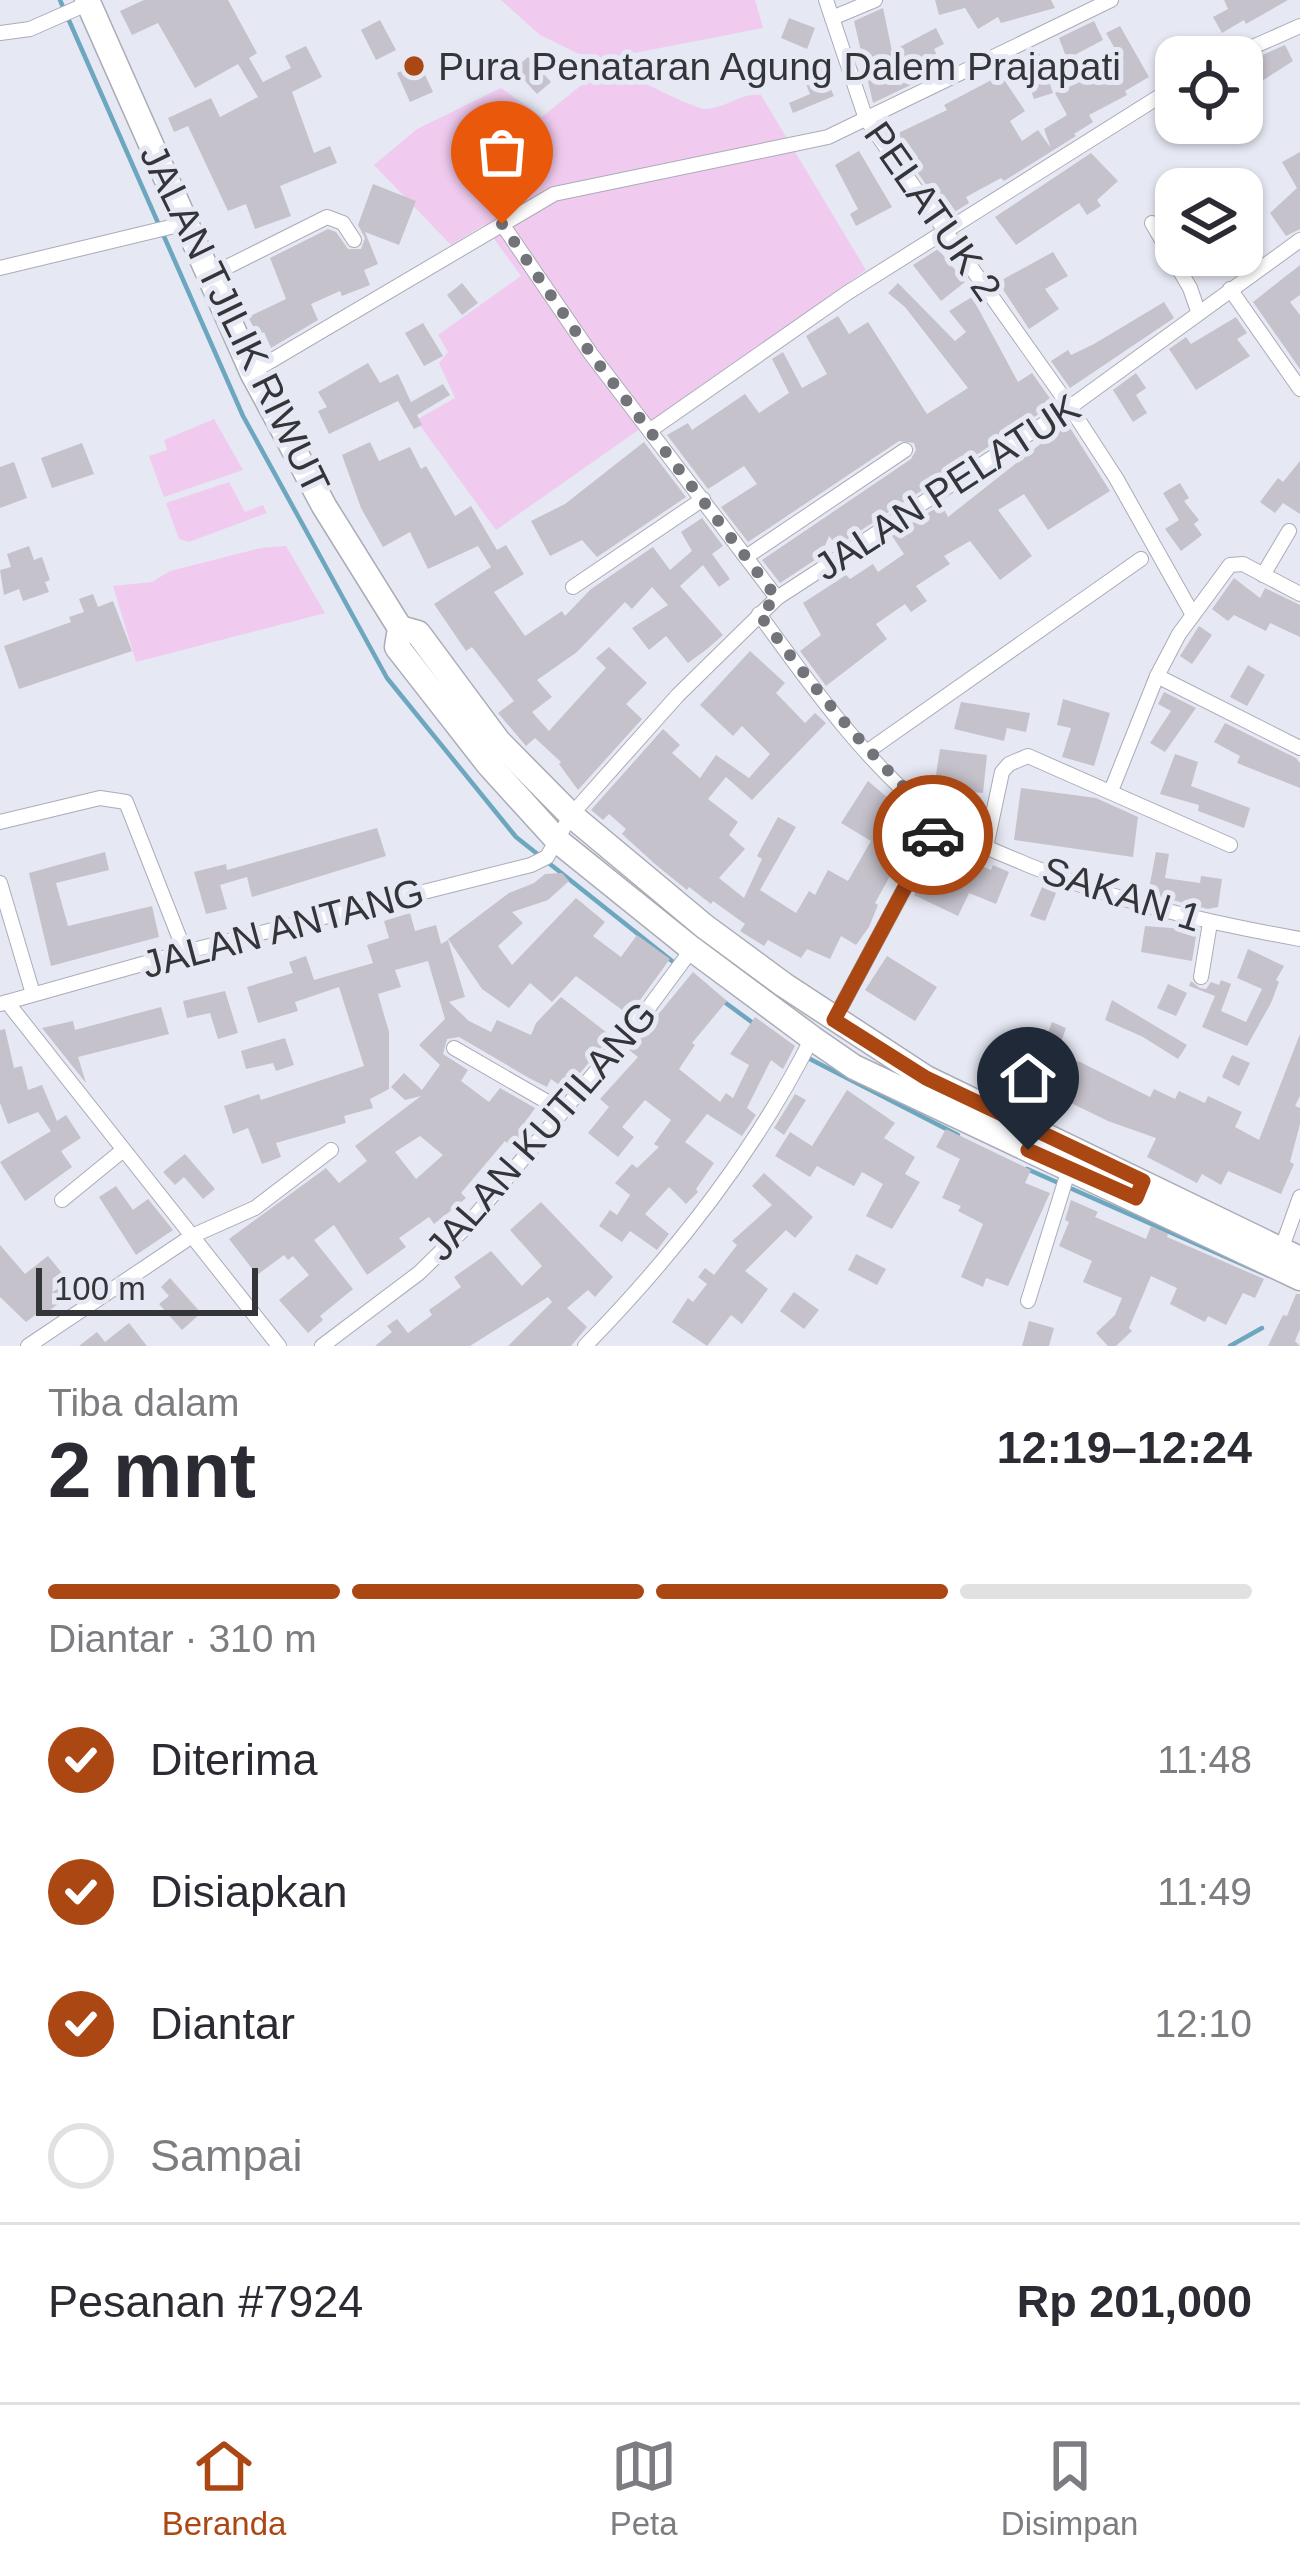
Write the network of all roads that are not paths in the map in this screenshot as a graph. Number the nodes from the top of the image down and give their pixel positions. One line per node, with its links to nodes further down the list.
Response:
1 (826, 0): 5 (street, PELATUK 2)
2 (874, 0): 5 (street)
3 (1111, 0): 10 (street)
4 (88, 2): 7 (street); 11 (highway, JALAN TJILIK RIWUT)
5 (832, 18): 10 (street, PELATUK 2)
6 (1300, 26): 8 (street)
7 (0, 33)
8 (1263, 42)
9 (1155, 99): 14 (street)
10 (866, 119): 13 (street); 14 (street, PELATUK 2)
11 (187, 223): 17 (street); 18 (highway, JALAN TJILIK RIWUT)
12 (1152, 223): 20 (street)
13 (502, 224): 21 (street); 24 (street)
14 (945, 232): 23 (street, PELATUK 2); 24 (street)
15 (354, 240): 18 (street)
16 (1300, 240): 19 (street, JALAN PELATUK)
17 (0, 268)
18 (209, 276): 21 (highway, JALAN TJILIK RIWUT)
19 (1230, 289): 20 (street, JALAN PELATUK); 22 (street)
20 (1198, 311): 23 (street, JALAN PELATUK)
21 (252, 372): 36 (highway, JALAN TJILIK RIWUT)
22 (1300, 388)
23 (1070, 407): 33 (street, JALAN PELATUK); 35 (street, PELATUK 2)
24 (652, 429): 26 (street)
25 (905, 450): 28 (street)
26 (703, 499): 28 (street); 31 (street)
27 (1289, 531): 30 (street)
28 (746, 557): 33 (street)
29 (1141, 560): 39 (street)
30 (1263, 574): 32 (street); 35 (street)
31 (573, 586)
32 (1300, 593)
33 (777, 598): 34 (street, JALAN PELATUK)
34 (759, 614): 39 (street, SAKAN 1); 41 (street, JALAN PELATUK)
35 (1193, 615): 37 (street)
36 (400, 628): 41 (highway, JALAN TJILIK RIWUT); 44 (highway, JALAN TJILIK RIWUT)
37 (1157, 676): 38 (street); 40 (street)
38 (1300, 748)
39 (868, 751): 43 (street, SAKAN 1)
40 (1111, 791): 45 (street); 46 (street)
41 (572, 815): 44 (street, JALAN PELATUK); 55 (highway, JALAN TJILIK RIWUT)
42 (0, 822): 51 (street)
43 (940, 822): 46 (street, SAKAN 1); 55 (street)
44 (559, 842): 50 (highway, JALAN TJILIK RIWUT); 51 (street, JALAN ANTANG)
45 (1230, 845)
46 (986, 847): 48 (street, SAKAN 1)
47 (0, 883): 53 (street)
48 (1210, 923): 49 (street, SAKAN 1); 52 (street)
49 (1300, 939)
50 (692, 950): 56 (highway, JALAN TJILIK RIWUT); 58 (street, JALAN KUTILANG)
51 (185, 952): 53 (street, JALAN ANTANG)
52 (1202, 977)
53 (34, 994): 54 (street, JALAN ANTANG)
54 (4, 1003): 60 (street)
55 (834, 1020): 62 (highway, JALAN TJILIK RIWUT)
56 (812, 1038): 61 (highway, JALAN TJILIK RIWUT); 71 (street)
57 (454, 1048): 58 (street)
58 (563, 1111): 70 (street, JALAN KUTILANG)
59 (331, 1150): 65 (street)
60 (122, 1151): 64 (street); 65 (street)
61 (1070, 1169): 62 (highway, JALAN TJILIK RIWUT); 67 (street)
62 (1139, 1190): 66 (highway, JALAN TJILIK RIWUT)
63 (1300, 1196): 66 (street)
64 (62, 1200)
65 (192, 1236): 68 (street); 69 (street)
66 (1292, 1263)
67 (1028, 1301)
68 (28, 1346)
69 (279, 1346)
70 (322, 1346)
71 (585, 1346)

